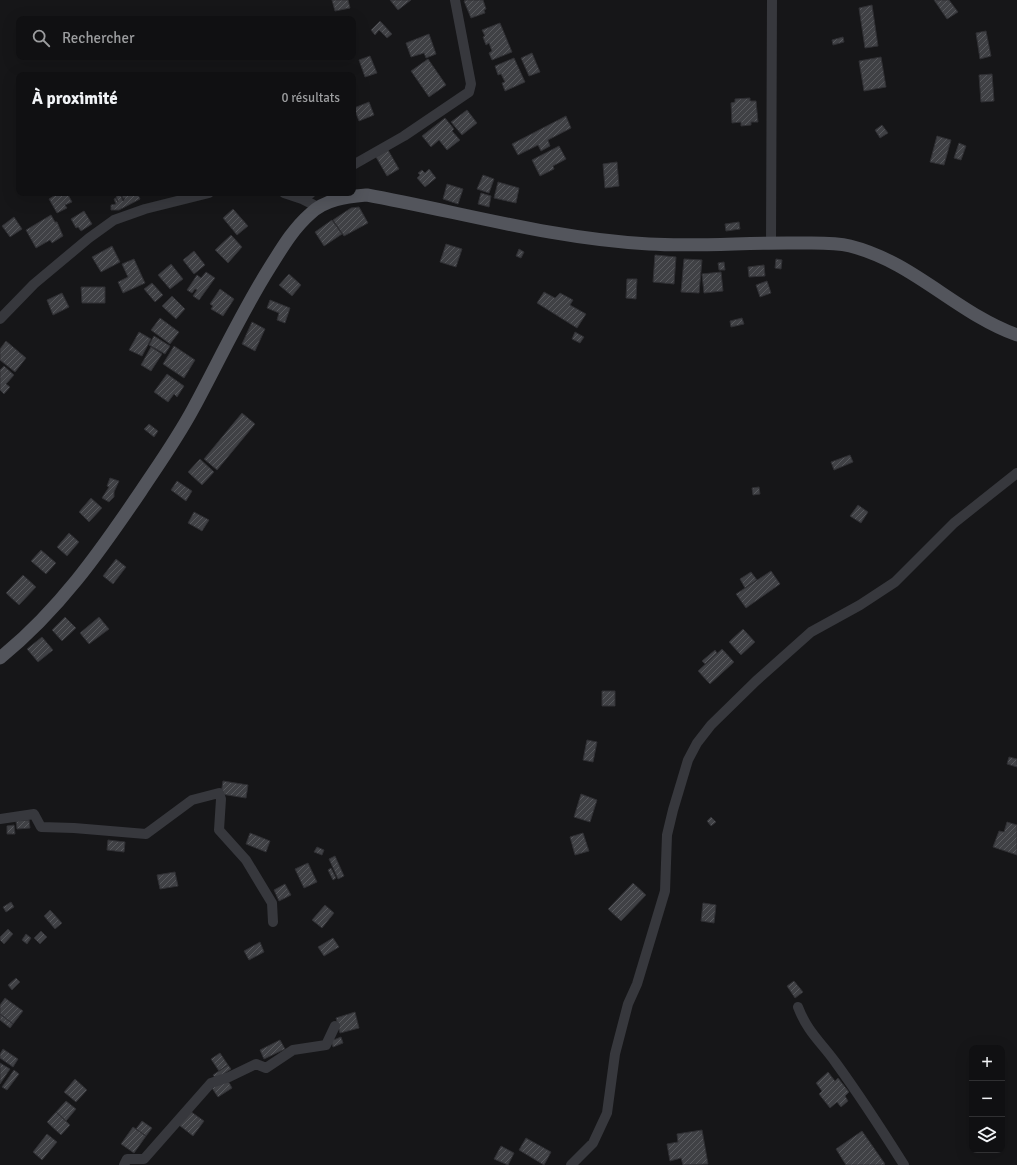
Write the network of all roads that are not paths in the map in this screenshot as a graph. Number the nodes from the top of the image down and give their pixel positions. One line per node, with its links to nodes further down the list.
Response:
1 (455, 0): 3 (street)
2 (772, 0): 7 (street)
3 (356, 163)
4 (197, 196): 8 (street)
5 (306, 196): 6 (street)
6 (318, 207): 7 (main road); 11 (main road)
7 (771, 242): 9 (main road)
8 (0, 319)
9 (1017, 335)
10 (1017, 473): 17 (street)
11 (0, 658)
12 (0, 819): 13 (street)
13 (273, 922)
14 (798, 1008): 18 (street)
15 (335, 1026): 16 (street)
16 (124, 1165)
17 (571, 1165)
18 (904, 1165)

